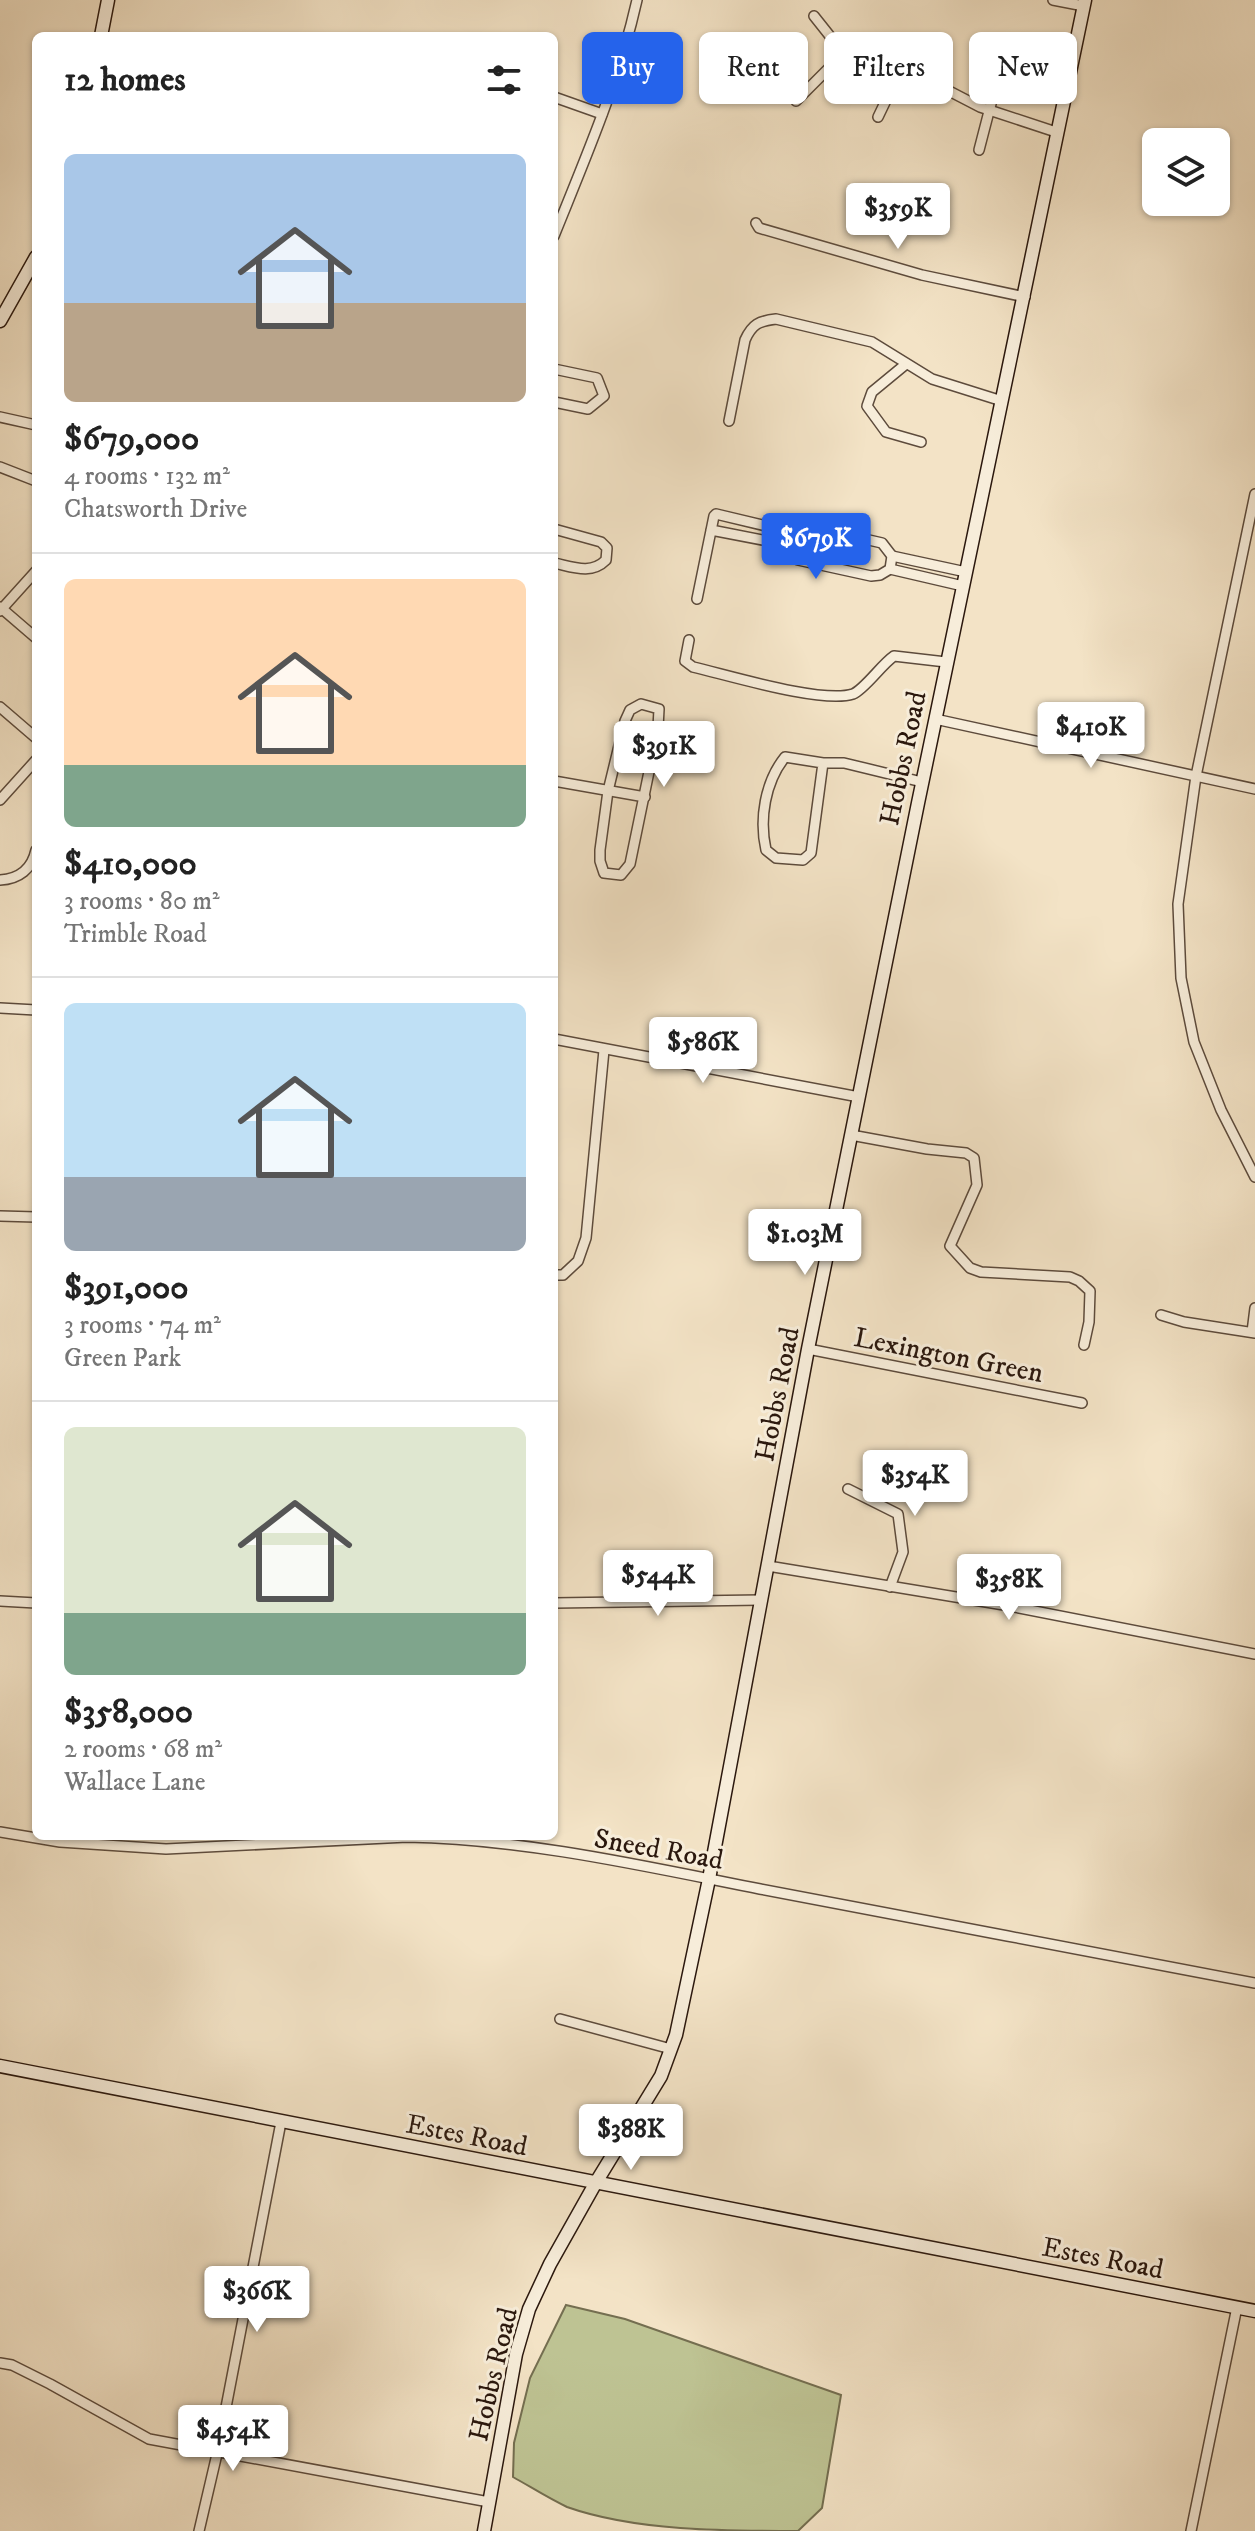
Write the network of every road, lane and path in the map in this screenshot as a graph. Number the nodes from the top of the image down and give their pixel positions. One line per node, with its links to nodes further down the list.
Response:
1 (108, 0): 6 (street)
2 (637, 0): 15 (street)
3 (1053, 0): 4 (street)
4 (1085, 3): 17 (street, Hobbs Road)
5 (814, 16): 7 (street)
6 (102, 32)
7 (827, 32)
8 (824, 73): 9 (street)
9 (808, 89)
10 (953, 92): 14 (street)
11 (558, 98): 15 (street)
12 (884, 104): 16 (street)
13 (992, 104): 14 (street)
14 (991, 110): 17 (street); 18 (street)
15 (602, 114): 20 (street)
16 (878, 117)
17 (1056, 132): 22 (street, Hobbs Road)
18 (979, 150)
19 (756, 223): 22 (street)
20 (558, 226)
21 (32, 264): 23 (street)
22 (1025, 297): 26 (street, Hobbs Road)
23 (0, 321)
24 (906, 364): 26 (street); 29 (street); 31 (street)
25 (558, 370): 27 (street)
26 (1002, 401): 42 (street, Hobbs Road)
27 (558, 403)
28 (0, 417): 30 (street)
29 (729, 421)
30 (32, 424)
31 (921, 442)
32 (0, 467): 33 (street)
33 (32, 479)
34 (1255, 494): 55 (street)
35 (558, 530): 40 (street)
36 (711, 530): 37 (street); 38 (street); 45 (street)
37 (787, 531): 38 (street); 39 (street)
38 (783, 548): 41 (street)
39 (892, 556): 41 (street); 42 (street)
40 (558, 564)
41 (890, 569): 44 (street)
42 (966, 572): 44 (street, Hobbs Road)
43 (32, 575): 46 (street)
44 (963, 586): 49 (street, Hobbs Road)
45 (697, 599)
46 (1, 609): 47 (street)
47 (32, 635)
48 (689, 640): 49 (street)
49 (946, 662): 51 (street, Hobbs Road)
50 (0, 707): 52 (street)
51 (935, 719): 55 (street); 57 (street, Hobbs Road)
52 (32, 735)
53 (823, 763): 53 (street); 57 (street)
54 (32, 764): 61 (street)
55 (1196, 776): 58 (street); 70 (street)
56 (558, 782): 59 (street)
57 (922, 782): 68 (street, Hobbs Road)
58 (1255, 789)
59 (608, 791): 60 (street); 60 (street); 60 (street)
60 (645, 797)
61 (0, 800)
62 (32, 861): 63 (street)
63 (0, 880)
64 (0, 1008): 65 (street)
65 (32, 1010)
66 (558, 1040): 67 (street)
67 (604, 1050): 68 (street); 73 (street)
68 (859, 1097): 69 (street, Hobbs Road)
69 (851, 1135): 77 (street); 78 (street, Hobbs Road)
70 (1255, 1177)
71 (0, 1216): 72 (street)
72 (32, 1217)
73 (558, 1275)
74 (1255, 1308): 76 (street)
75 (1161, 1315): 76 (street)
76 (1253, 1333)
77 (1084, 1345)
78 (808, 1349): 79 (street, Lexington Green); 81 (street, Hobbs Road)
79 (1082, 1403)
80 (848, 1489): 82 (street)
81 (768, 1566): 82 (street); 83 (street, Hobbs Road)
82 (890, 1587): 87 (street)
83 (761, 1600): 86 (street); 93 (street, Hobbs Road)
84 (0, 1601): 85 (street)
85 (32, 1603)
86 (558, 1603)
87 (1255, 1654)
88 (0, 1832): 89 (street, Sneed Road)
89 (32, 1837)
90 (48, 1840): 91 (street, Sneed Road)
91 (347, 1840)
92 (464, 1840): 93 (street, Sneed Road)
93 (709, 1879): 94 (street, Sneed Road); 96 (street, Hobbs Road)
94 (1255, 1983)
95 (560, 2019): 96 (street)
96 (671, 2049): 99 (street, Hobbs Road)
97 (0, 2066): 98 (street, Estes Road)
98 (281, 2122): 99 (street, Estes Road); 103 (street)
99 (595, 2184): 100 (street, Estes Road); 104 (street, Hobbs Road)
100 (1237, 2307): 101 (street, Estes Road); 107 (street)
101 (1255, 2311)
102 (0, 2363): 103 (street)
103 (217, 2454): 104 (street); 105 (street)
104 (489, 2502): 106 (street, Hobbs Road)
105 (199, 2531)
106 (484, 2531)
107 (1191, 2531)

